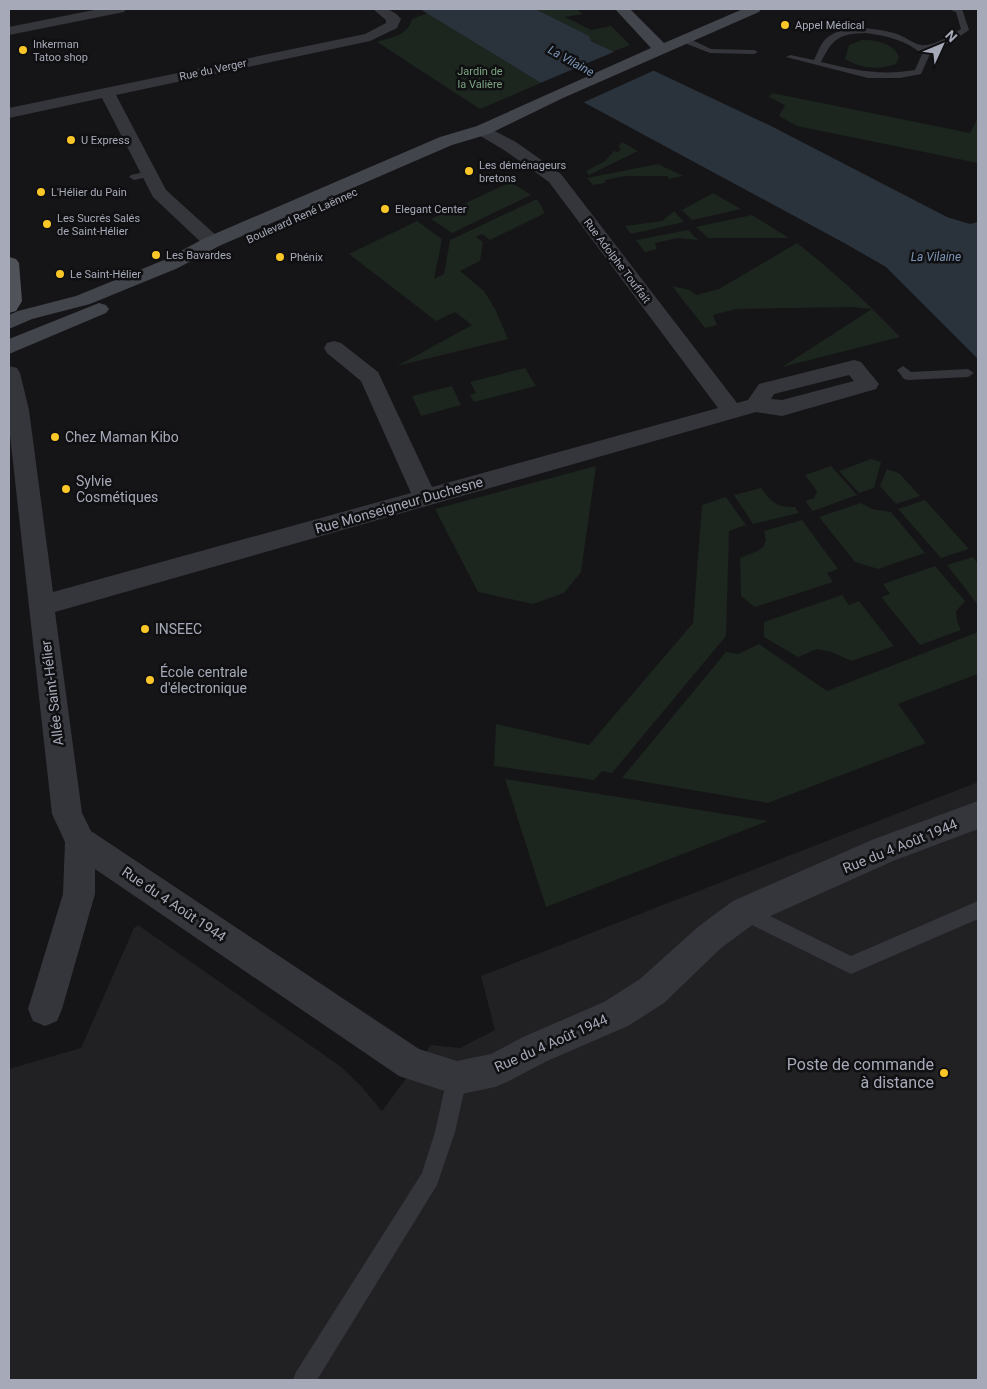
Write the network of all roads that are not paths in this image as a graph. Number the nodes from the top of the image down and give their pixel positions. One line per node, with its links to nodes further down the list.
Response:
1 (119, 9): 6 (street)
2 (380, 9): 13 (street, Rue du Verger)
3 (622, 9): 9 (main road)
4 (754, 9): 7 (main road, Boulevard René Laënnec)
5 (952, 9): 8 (lane)
6 (9, 31)
7 (685, 40): 9 (main road, Boulevard René Laënnec); 10 (lane)
8 (921, 48): 12 (lane); 12 (lane)
9 (660, 50): 15 (main road, Boulevard René Laënnec)
10 (754, 52)
11 (790, 57): 12 (lane)
12 (817, 62)
13 (107, 93): 14 (street, Rue du Verger); 16 (street)
14 (9, 113)
15 (483, 130): 16 (main road, Boulevard René Laënnec); 21 (main road, Boulevard René Laënnec); 27 (street, Rue Adolphe Touffait)
16 (212, 242): 19 (main road, Boulevard René Laënnec)
17 (9, 263): 18 (main road)
18 (10, 304): 19 (main road)
19 (49, 308): 20 (main road, Boulevard René Laënnec)
20 (9, 323)
21 (9, 347)
22 (334, 348): 28 (street)
23 (904, 370): 25 (lane)
24 (9, 373): 29 (street, Allée Saint-Hélier)
25 (968, 373)
26 (756, 405): 27 (street, Rue Monseigneur Duchesne)
27 (732, 411): 28 (street, Rue Monseigneur Duchesne)
28 (425, 497): 29 (street, Rue Monseigneur Duchesne)
29 (42, 605): 31 (street, Allée Saint-Hélier)
30 (978, 815): 33 (street, Rue du 4 Août 1944)
31 (80, 841): 34 (street, Allée Saint-Hélier); 35 (street, Rue du 4 Août 1944)
32 (978, 910): 33 (lane)
33 (744, 912): 35 (street, Rue du 4 Août 1944)
34 (45, 1009)
35 (457, 1078): 36 (lane)
36 (304, 1380)

